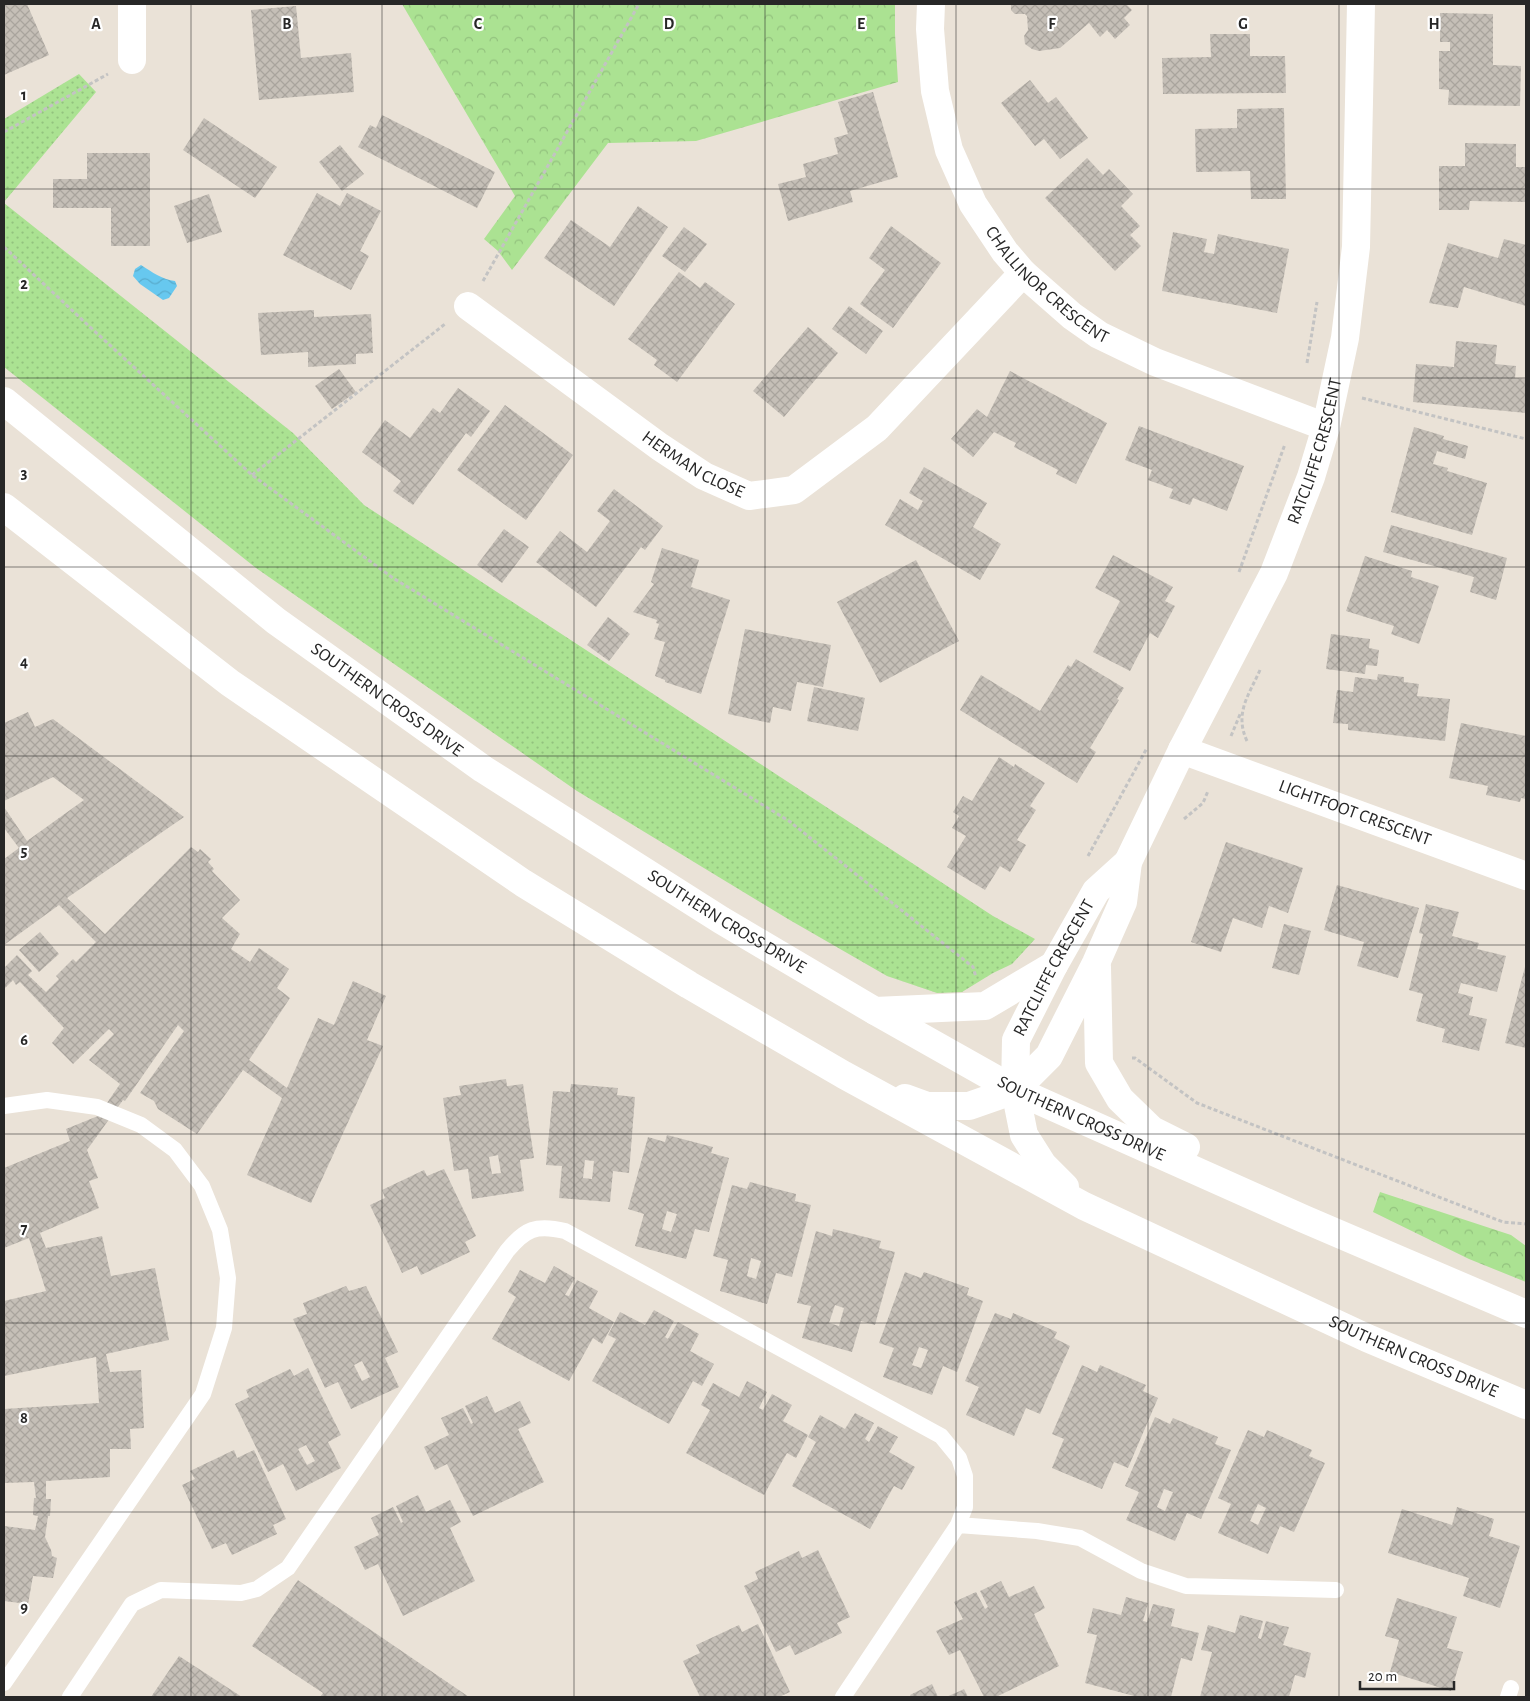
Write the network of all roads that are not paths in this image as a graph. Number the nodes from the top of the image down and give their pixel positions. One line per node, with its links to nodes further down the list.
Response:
1 (132, 4): 4 (main road)
2 (931, 4): 5 (main road, CHALLINOR CRESCENT)
3 (1360, 4): 8 (main road, RATCLIFFE CRESCENT)
4 (132, 60)
5 (1023, 273): 6 (main road, HERMAN CLOSE); 8 (main road, CHALLINOR CRESCENT)
6 (468, 306)
7 (4, 401): 15 (main road, SOUTHERN CROSS DRIVE)
8 (1326, 427): 10 (main road, RATCLIFFE CRESCENT)
9 (4, 507): 16 (main road, SOUTHERN CROSS DRIVE)
10 (1182, 750): 11 (main road, RATCLIFFE CRESCENT); 12 (main road, LIGHTFOOT CRESCENT)
11 (1128, 862): 13 (main road, RATCLIFFE CRESCENT); 14 (main road, RATCLIFFE CRESCENT)
12 (1526, 876)
13 (1096, 963): 17 (main road, RATCLIFFE CRESCENT); 20 (main road)
14 (1054, 965): 15 (main road); 17 (main road, RATCLIFFE CRESCENT)
15 (875, 1011): 17 (main road, SOUTHERN CROSS DRIVE)
16 (844, 1075): 17 (main road, RATCLIFFE CRESCENT); 19 (main road, SOUTHERN CROSS DRIVE)
17 (1015, 1090): 19 (main road, RATCLIFFE CRESCENT); 20 (main road, SOUTHERN CROSS DRIVE)
18 (4, 1106): 25 (lane)
19 (1084, 1206): 22 (main road, SOUTHERN CROSS DRIVE)
20 (1304, 1219): 21 (main road, SOUTHERN CROSS DRIVE)
21 (1526, 1314)
22 (1526, 1405)
23 (958, 1526): 24 (lane); 26 (lane); 27 (lane)
24 (1336, 1590)
25 (4, 1683)
26 (70, 1697)
27 (843, 1697)

